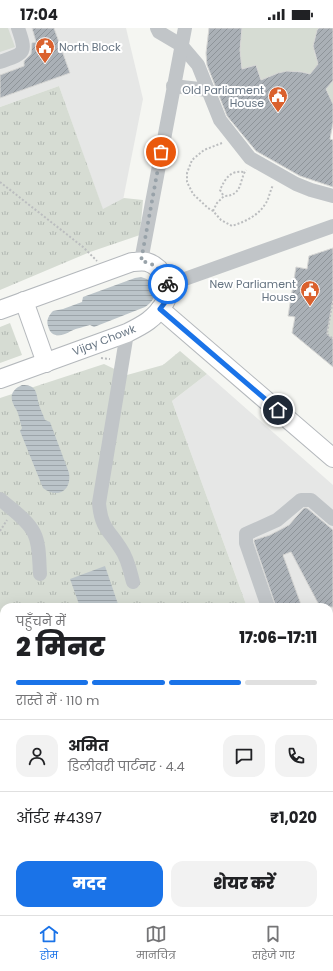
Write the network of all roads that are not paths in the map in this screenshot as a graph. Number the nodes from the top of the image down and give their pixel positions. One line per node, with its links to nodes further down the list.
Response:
1 (18, 28): 5 (street)
2 (157, 28): 4 (street)
3 (184, 28): 4 (street)
4 (181, 45): 6 (street); 7 (street)
5 (0, 62)
6 (174, 86): 7 (street); 10 (street)
7 (208, 90): 8 (street)
8 (333, 196)
9 (333, 226): 11 (street)
10 (141, 261): 11 (main road); 12 (main road)
11 (168, 286): 13 (main road, Vijay Chowk)
12 (24, 301): 14 (main road); 16 (main road)
13 (160, 309): 15 (main road, Vijay Chowk); 18 (main road)
14 (0, 310)
15 (127, 333): 16 (main road, Vijay Chowk); 22 (street)
16 (46, 363): 17 (main road, Vijay Chowk)
17 (0, 379)
18 (333, 458)
19 (0, 499): 21 (street)
20 (333, 519): 23 (street)
21 (40, 574)
22 (133, 582)
23 (267, 603)

